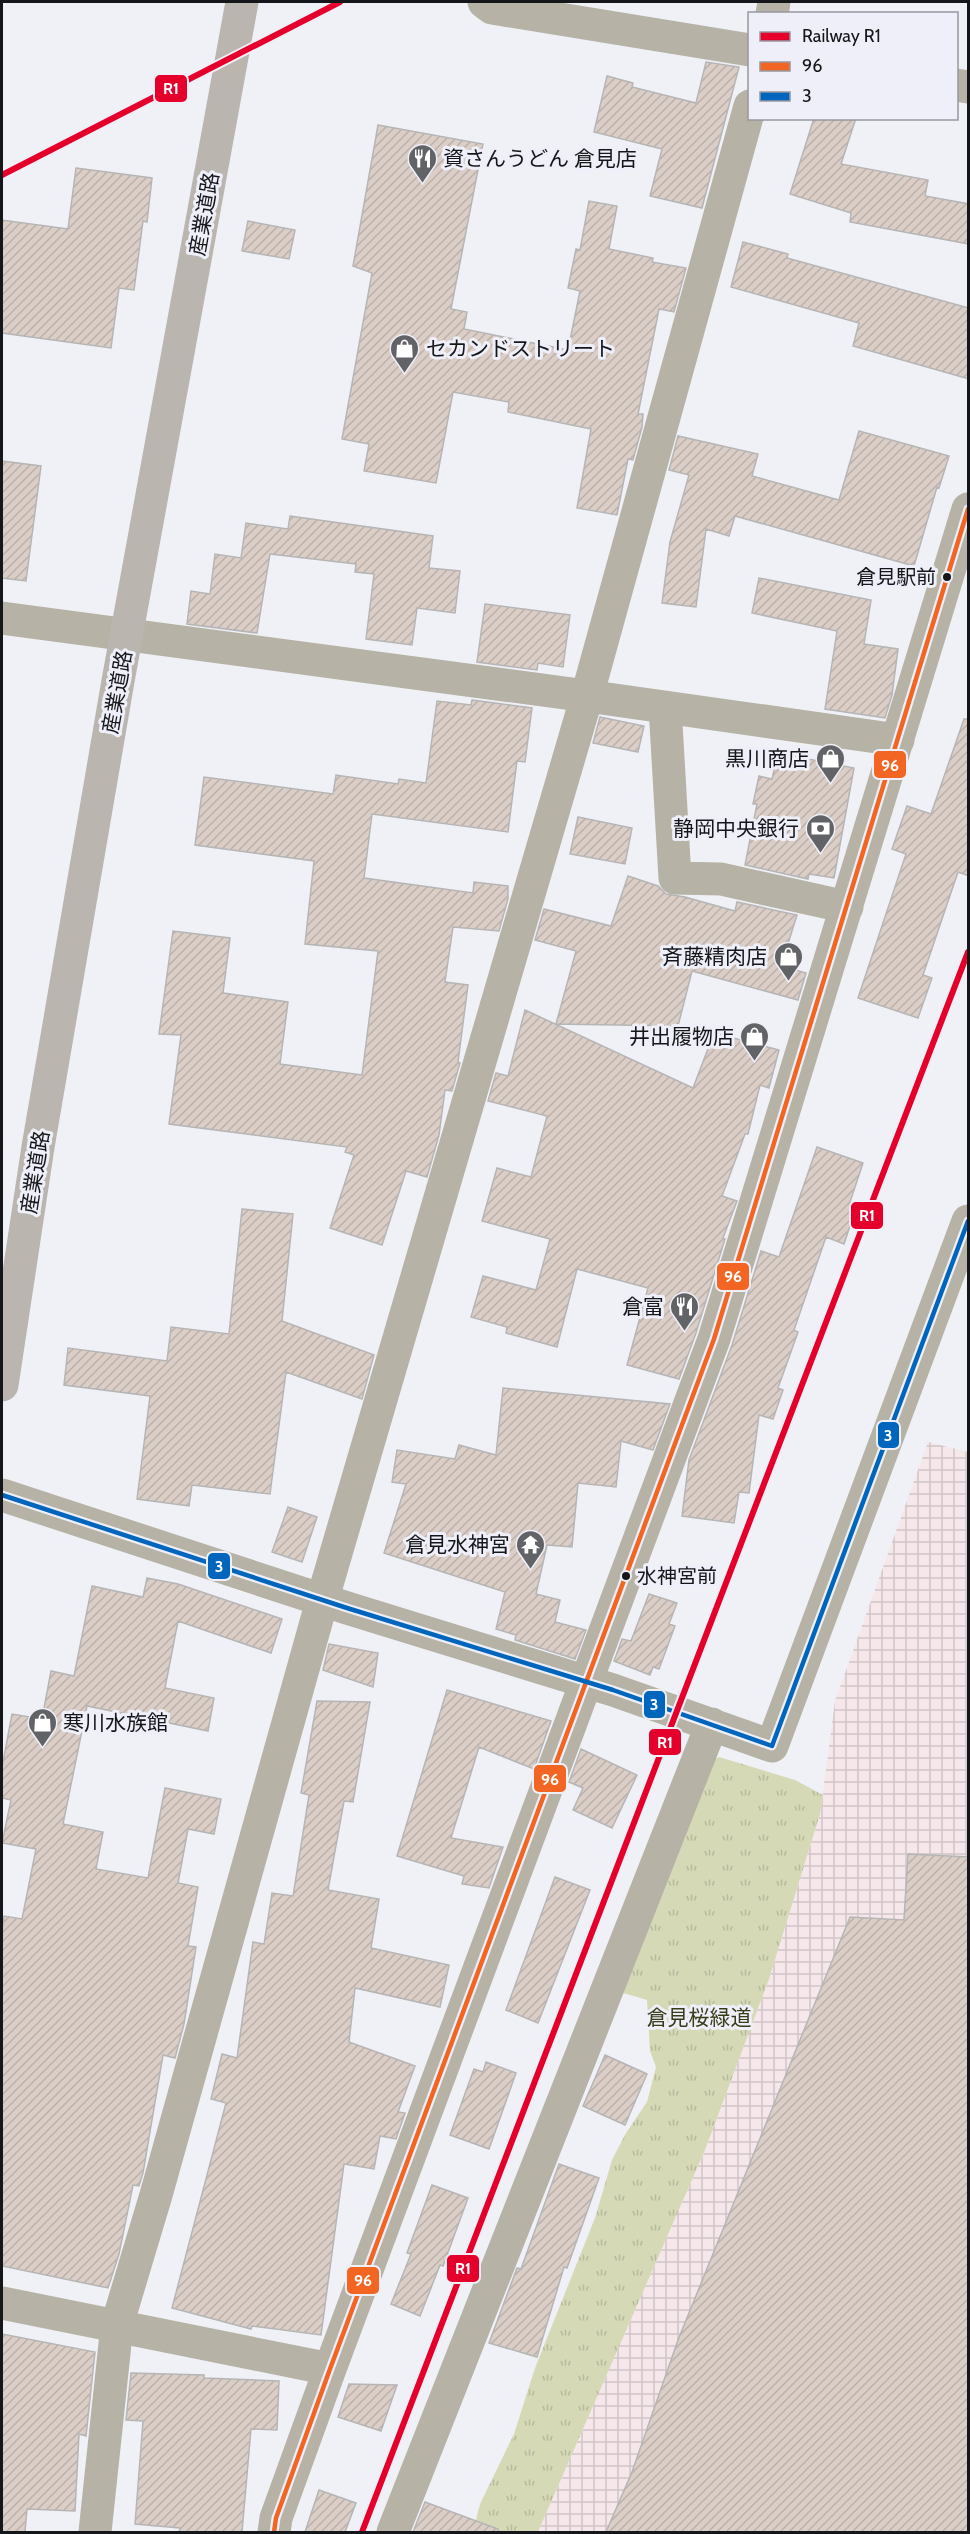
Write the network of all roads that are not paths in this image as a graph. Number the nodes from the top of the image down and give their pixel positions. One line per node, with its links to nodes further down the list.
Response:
1 (242, 2): 7 (main road, 産業道路)
2 (484, 2): 3 (street)
3 (748, 50)
4 (748, 113): 8 (street)
5 (969, 509): 10 (street)
6 (2, 618): 7 (street)
7 (126, 637): 8 (street); 13 (main road, 産業道路)
8 (587, 696): 9 (street); 15 (street)
9 (665, 707): 10 (street); 11 (street)
10 (898, 740): 11 (street)
11 (847, 907): 16 (street)
12 (969, 1221): 17 (street)
13 (2, 1385)
14 (2, 1495): 15 (street)
15 (322, 1601): 16 (street); 19 (street)
16 (586, 1682): 17 (street); 20 (street)
17 (712, 1724): 23 (street)
18 (2, 2303): 19 (street)
19 (117, 2325): 20 (street); 21 (street)
20 (330, 2369): 22 (street)
21 (95, 2532)
22 (274, 2532)
23 (393, 2532)

